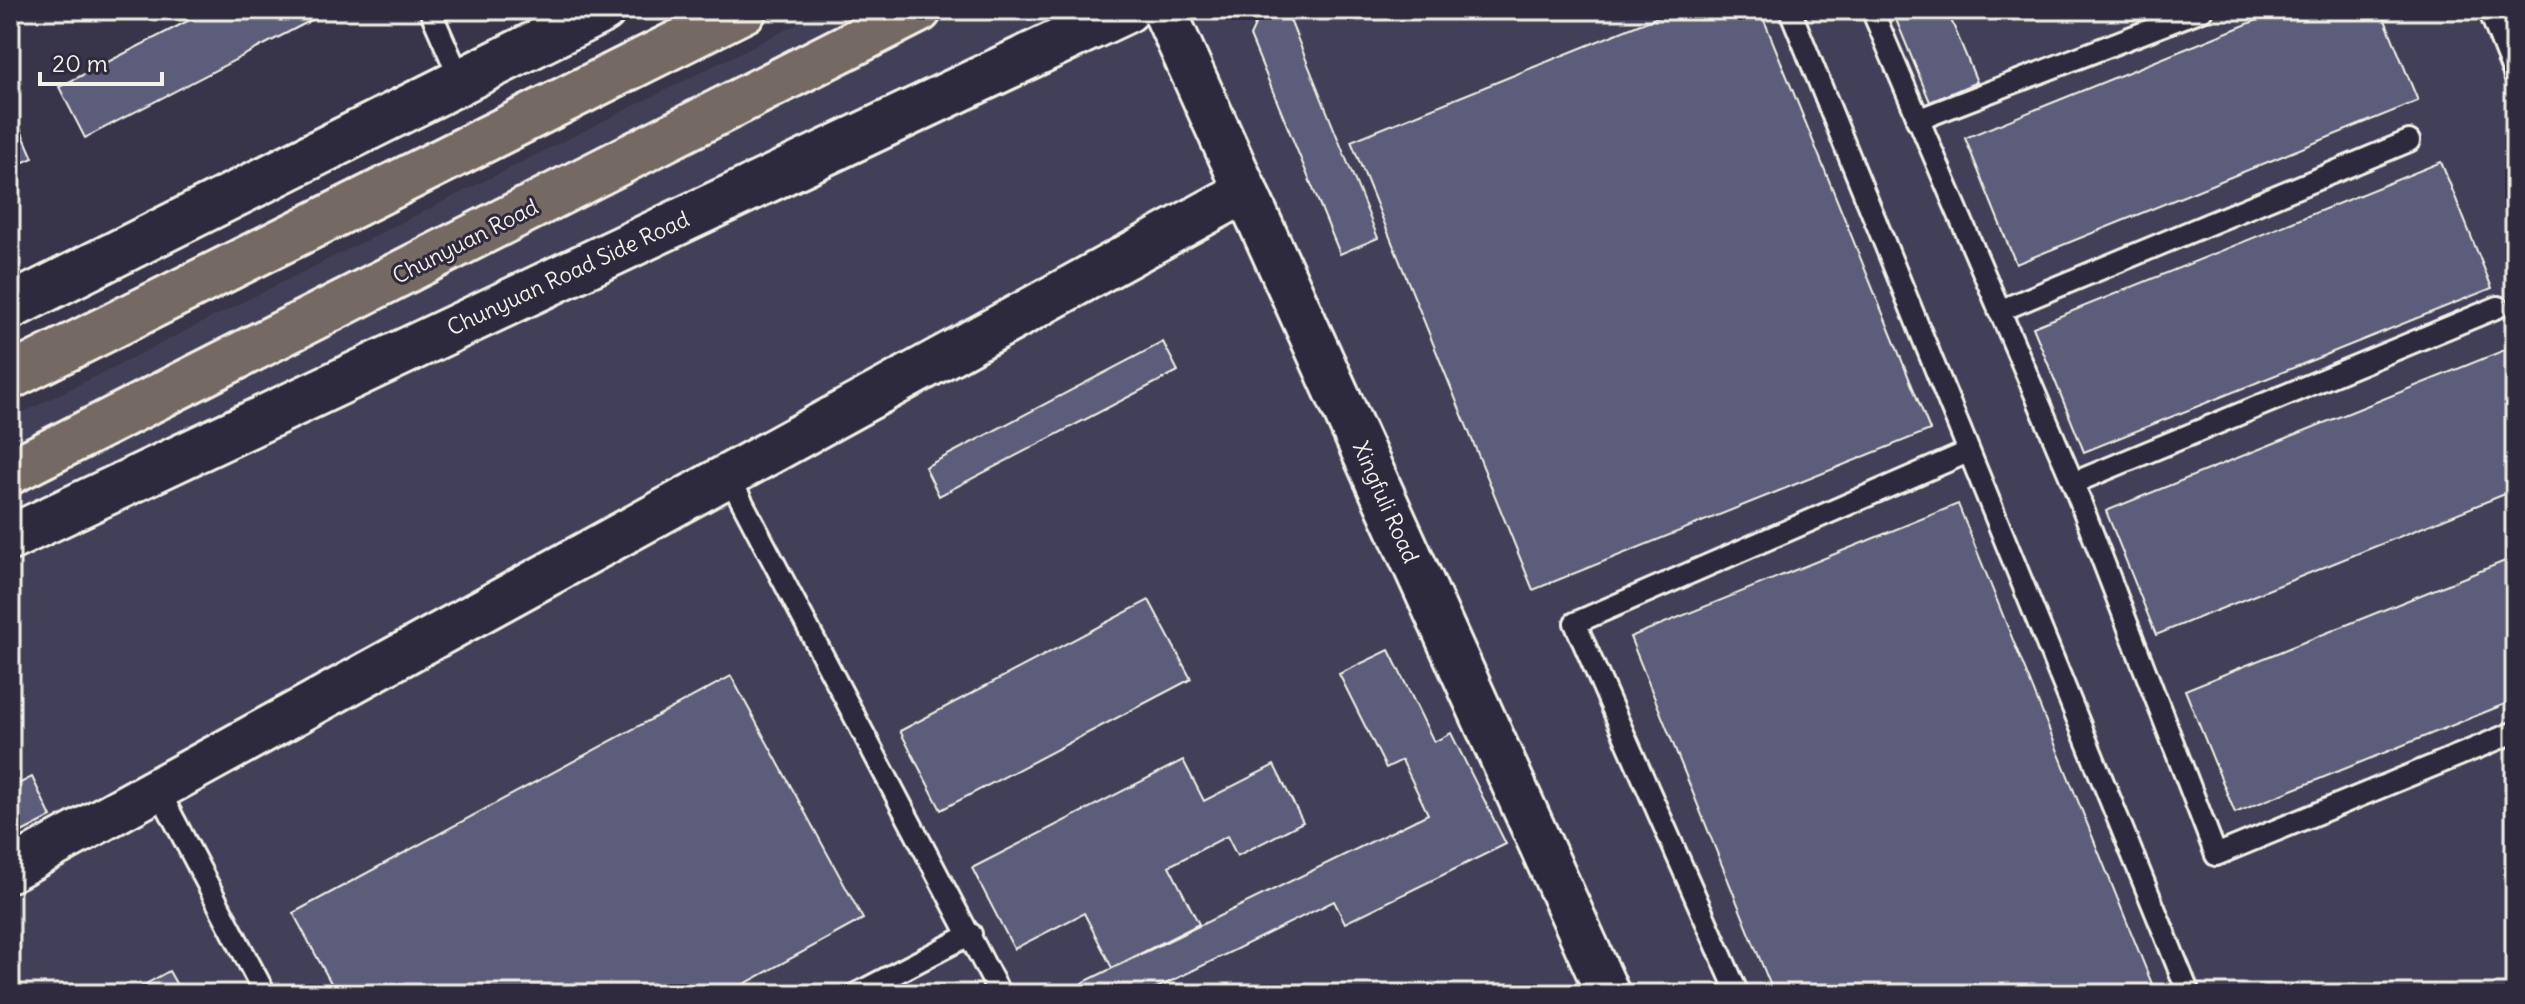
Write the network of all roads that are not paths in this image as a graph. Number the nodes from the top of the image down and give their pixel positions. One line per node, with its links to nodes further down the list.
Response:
1 (430, 10): 12 (lane)
2 (603, 10): 12 (street)
3 (744, 10): 19 (main road)
4 (919, 10): 21 (main road, Chunyuan Road)
5 (1127, 10): 24 (street, Chunyuan Road Side Road)
6 (1164, 10): 15 (street, Xingfuli Road)
7 (1790, 10): 20 (lane)
8 (1872, 10): 13 (lane)
9 (2202, 10): 13 (lane)
10 (2489, 10): 11 (lane)
11 (2515, 76)
12 (461, 81): 16 (street)
13 (1917, 120): 18 (lane)
14 (2409, 141): 18 (lane)
15 (1246, 191): 22 (street); 32 (street, Xingfuli Road)
16 (10, 307)
17 (2498, 307): 23 (lane)
18 (1999, 311): 23 (lane)
19 (10, 377)
20 (1968, 452): 33 (lane); 34 (lane)
21 (10, 472)
22 (728, 475): 26 (street); 28 (lane)
23 (2073, 483): 25 (lane)
24 (10, 538)
25 (2515, 732)
26 (158, 789): 27 (street); 29 (lane)
27 (10, 870)
28 (971, 934): 30 (lane); 31 (lane)
29 (265, 994)
30 (856, 994)
31 (1000, 994)
32 (1608, 994)
33 (1738, 994)
34 (2189, 994)

